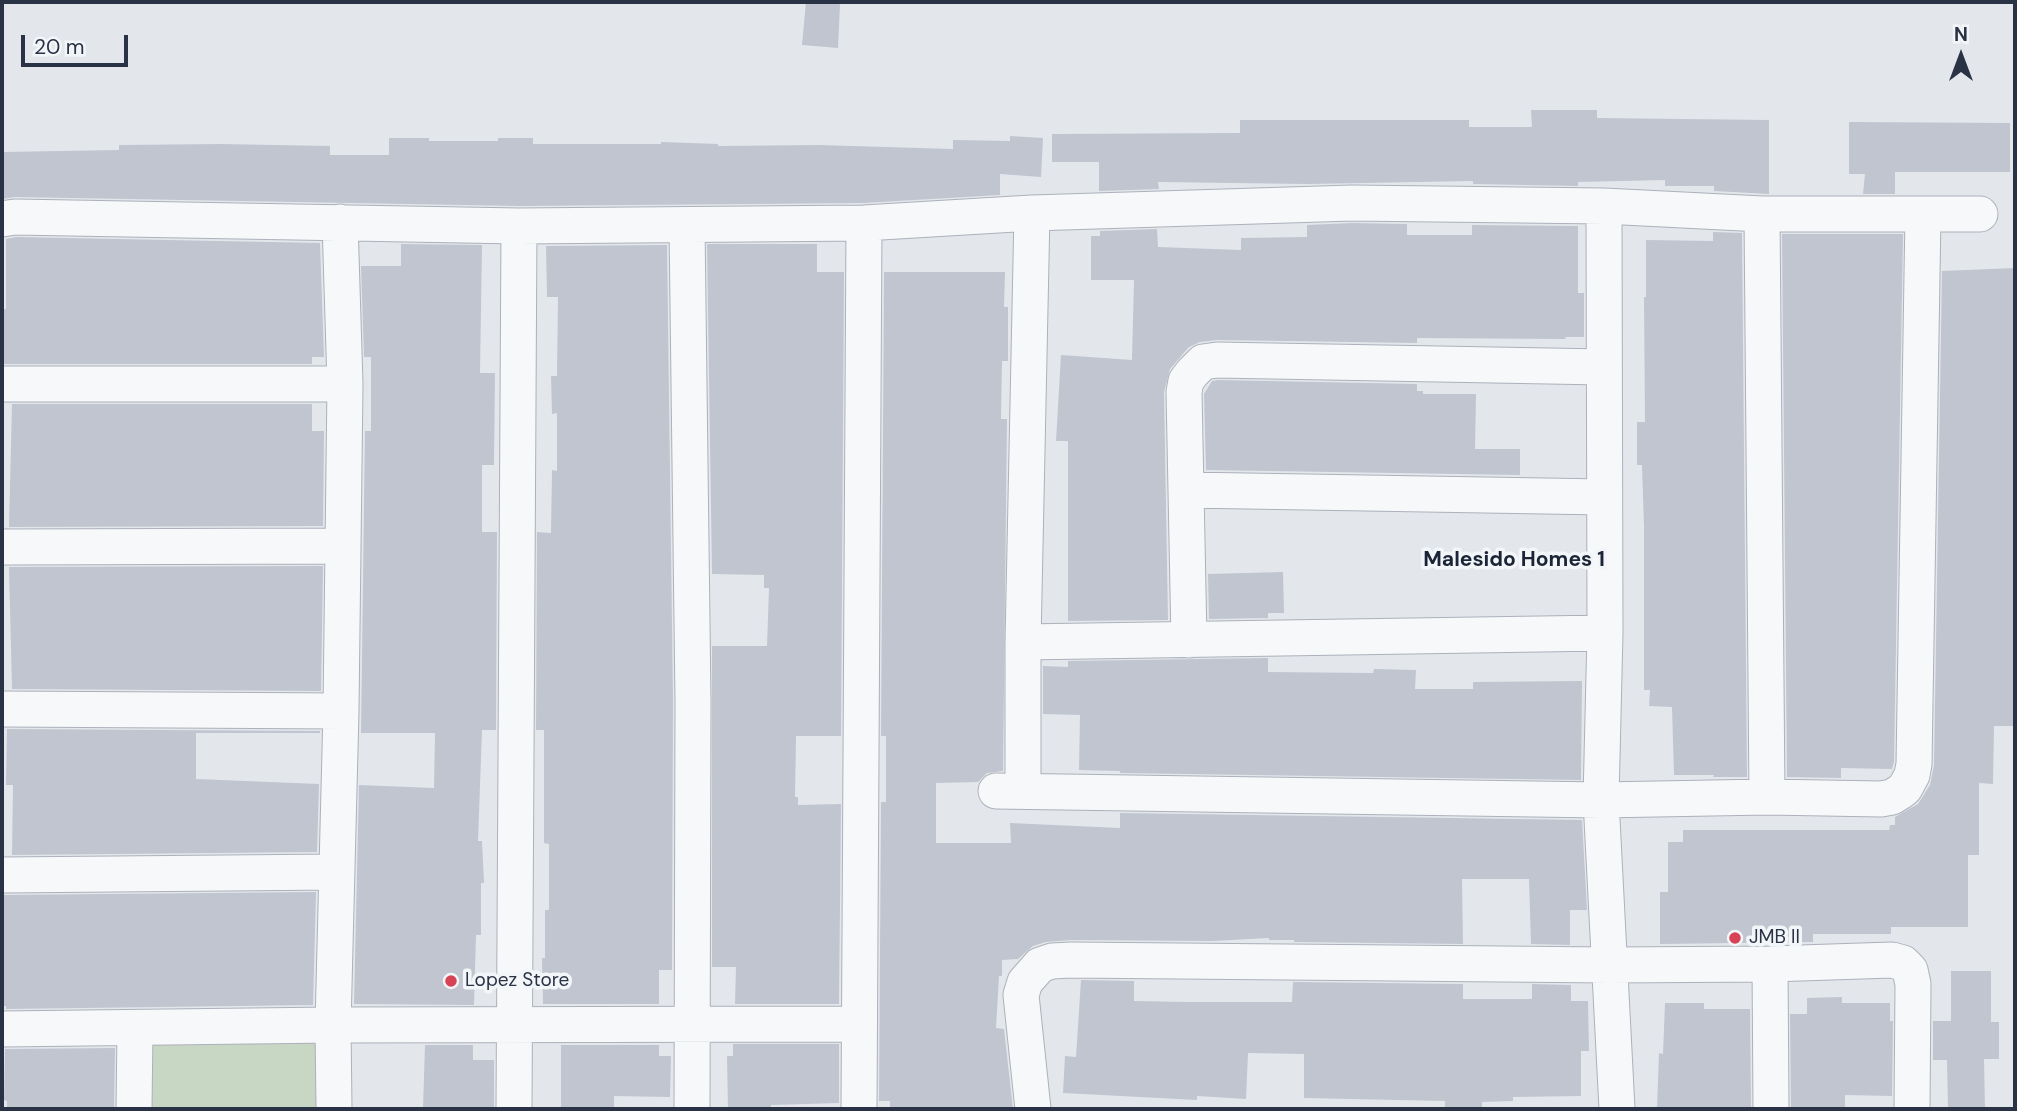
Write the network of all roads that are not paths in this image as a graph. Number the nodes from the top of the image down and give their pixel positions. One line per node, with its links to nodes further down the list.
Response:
1 (1604, 206): 2 (street); 3 (street); 11 (street)
2 (1032, 213): 8 (street); 20 (street)
3 (1762, 214): 4 (street); 23 (street)
4 (1923, 214): 5 (street); 23 (street)
5 (1980, 214)
6 (2, 219): 7 (street)
7 (340, 222): 10 (street); 13 (street)
8 (864, 223): 9 (street); 30 (street)
9 (687, 225): 10 (street); 29 (street)
10 (519, 226): 32 (street)
11 (1604, 367): 14 (street); 15 (street)
12 (2, 384): 13 (street)
13 (345, 384): 16 (street)
14 (1187, 490): 15 (street); 19 (street)
15 (1604, 497): 18 (street)
16 (343, 546): 17 (street); 22 (street)
17 (2, 547)
18 (1605, 634): 19 (street); 24 (street)
19 (1189, 640): 20 (street)
20 (1023, 642): 24 (street)
21 (2, 709): 22 (street)
22 (341, 711): 25 (street)
23 (1768, 797): 24 (street)
24 (1601, 800): 28 (street)
25 (337, 872): 26 (street); 31 (street)
26 (2, 875)
27 (1770, 964): 28 (street); 42 (street); 43 (street)
28 (1609, 965): 40 (street); 41 (street)
29 (692, 1024): 30 (street); 32 (street); 38 (street)
30 (859, 1024): 39 (street)
31 (333, 1025): 32 (street); 34 (street); 36 (street)
32 (514, 1026): 37 (street)
33 (2, 1029): 34 (street)
34 (135, 1029): 35 (street)
35 (134, 1109)
36 (334, 1109)
37 (514, 1109)
38 (692, 1109)
39 (859, 1109)
40 (1033, 1109)
41 (1617, 1109)
42 (1771, 1109)
43 (1912, 1109)

